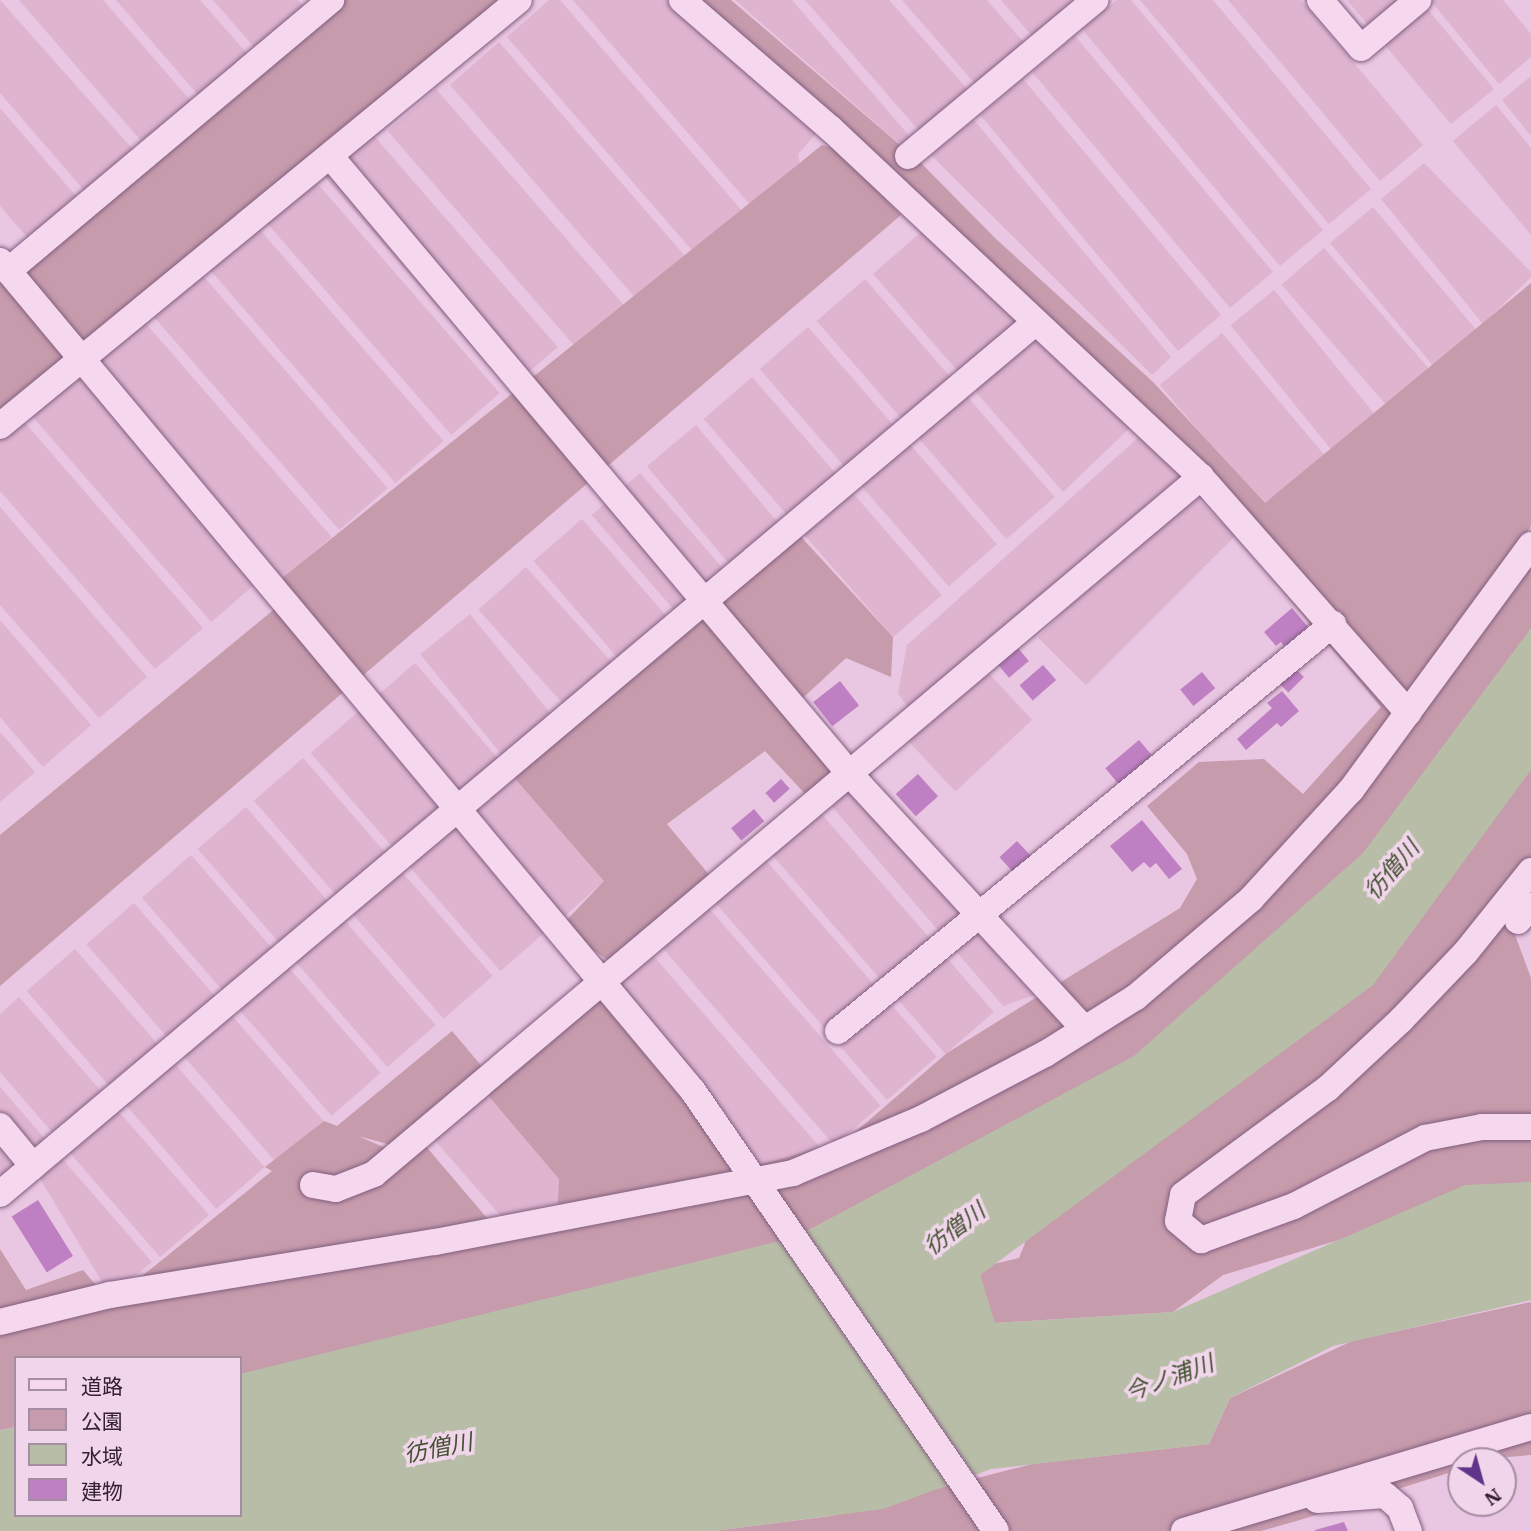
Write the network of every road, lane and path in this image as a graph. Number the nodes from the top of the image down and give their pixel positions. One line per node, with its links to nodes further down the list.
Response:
1 (331, 0): 9 (street)
2 (519, 0): 8 (street)
3 (682, 0): 10 (street)
4 (1095, 0): 7 (street)
5 (1320, 0): 6 (street)
6 (1418, 0)
7 (908, 156)
8 (331, 157): 11 (street); 15 (street)
9 (4, 266): 11 (street)
10 (1036, 322): 13 (street); 15 (street)
11 (82, 362): 12 (street); 19 (street)
12 (0, 426)
13 (1201, 477): 16 (street); 18 (street)
14 (1531, 545): 17 (street)
15 (702, 602): 18 (street); 19 (street)
16 (1333, 624): 17 (street); 21 (street)
17 (1408, 713): 23 (street)
18 (849, 773): 21 (street); 22 (street)
19 (457, 808): 22 (street); 27 (street)
20 (1531, 871): 26 (street)
21 (977, 913): 23 (street); 24 (street)
22 (603, 979): 28 (street); 29 (street)
23 (1084, 1029): 28 (street)
24 (838, 1031)
25 (0, 1126): 27 (street)
26 (1531, 1127)
27 (33, 1166): 30 (street)
28 (759, 1182): 31 (street); 34 (street)
29 (313, 1185)
30 (0, 1194)
31 (0, 1322)
32 (1531, 1427): 33 (street)
33 (1214, 1524): 35 (street); 36 (street)
34 (996, 1531)
35 (1184, 1531)
36 (1409, 1531)

